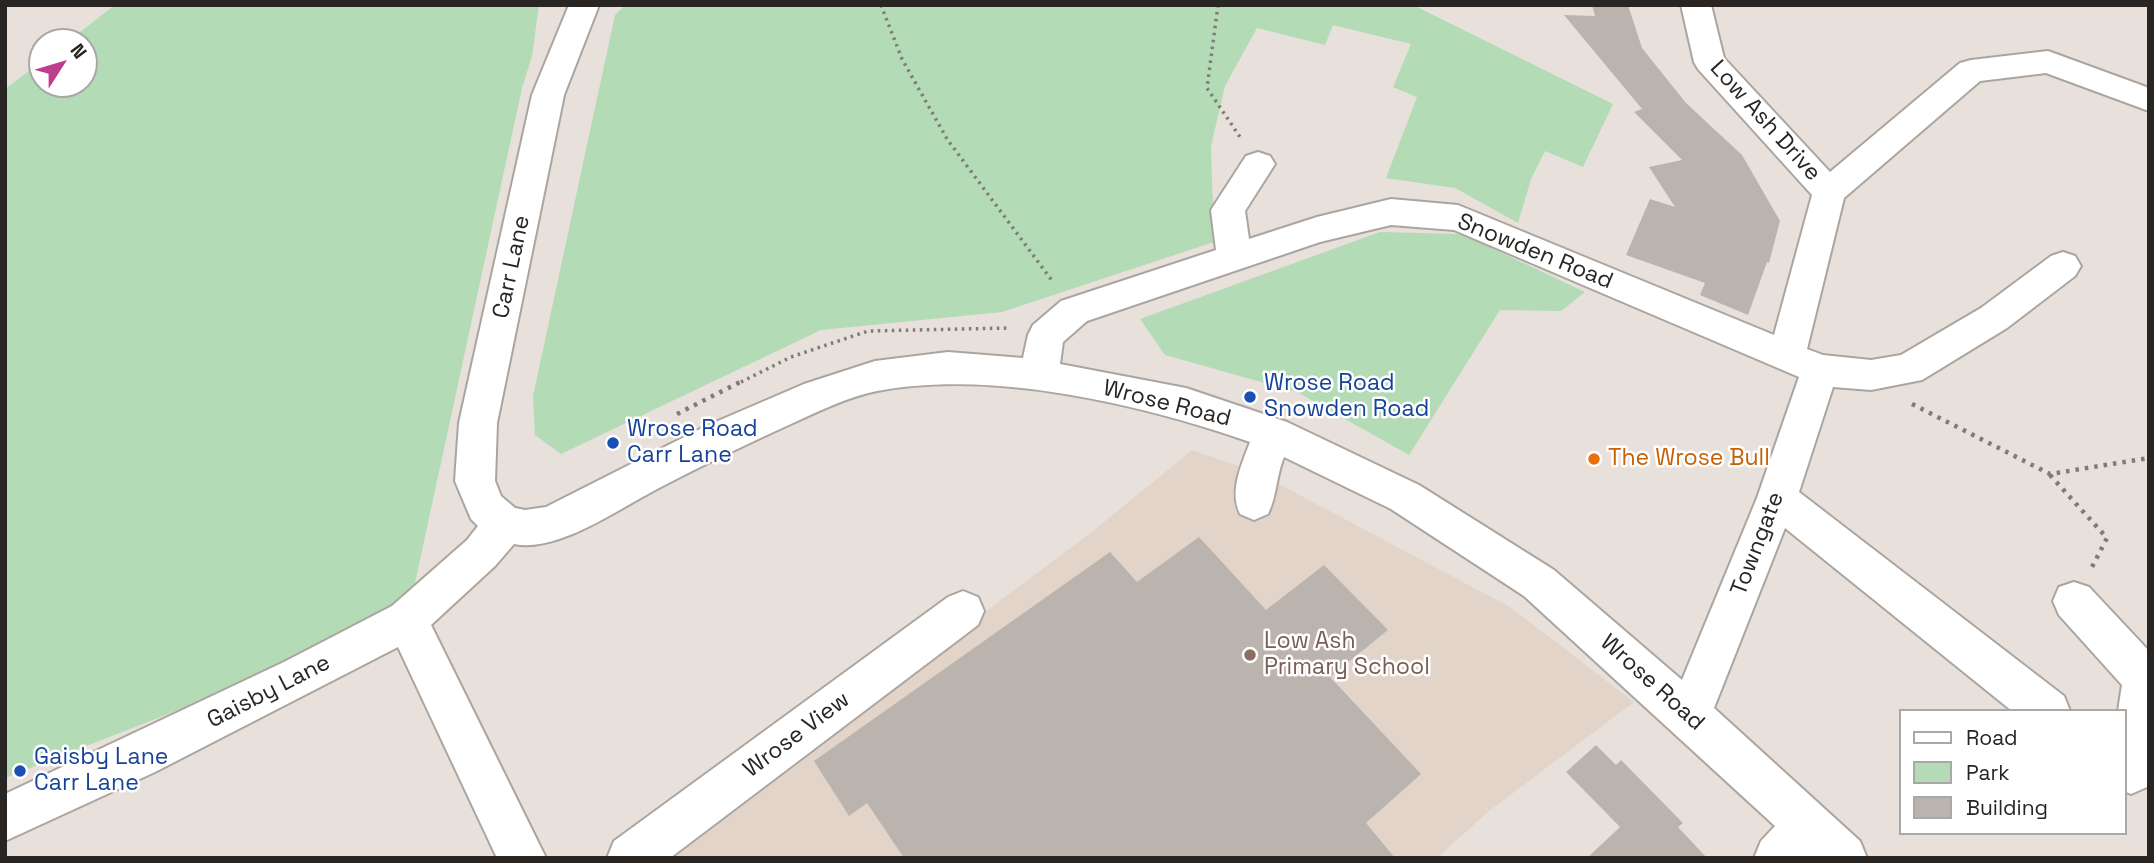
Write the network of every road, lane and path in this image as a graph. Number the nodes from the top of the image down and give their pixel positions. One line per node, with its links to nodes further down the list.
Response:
1 (584, 5): 20 (street, Carr Lane)
2 (881, 5): 10 (path)
3 (1218, 5): 6 (path)
4 (1696, 5): 7 (street, Low Ash Drive)
5 (2149, 100): 7 (street)
6 (1258, 164): 8 (street)
7 (1829, 192): 11 (street, Low Ash Drive)
8 (1234, 258): 10 (street, Snowden Road); 11 (street, Snowden Road)
9 (2063, 266): 13 (street, Snowden Road)
10 (1064, 320): 12 (street); 14 (path)
11 (1803, 363): 13 (street, Snowden Road); 18 (street, Towngate)
12 (1039, 374): 15 (street, Wrose Road); 20 (street, Wrose Road)
13 (1871, 375): 17 (path)
14 (668, 420)
15 (1273, 434): 19 (street); 25 (street, Wrose Road)
16 (2149, 458): 17 (path)
17 (2050, 474): 21 (path)
18 (1777, 498): 24 (street); 25 (street, Towngate)
19 (1254, 502)
20 (505, 524): 23 (street, Gaisby Lane)
21 (2074, 601): 26 (street)
22 (963, 611): 30 (street, Wrose View)
23 (407, 620): 27 (street, Gaisby Lane); 29 (street)
24 (2045, 709)
25 (1689, 715): 28 (street, Wrose Road)
26 (2135, 777)
27 (5, 818)
28 (1808, 824): 31 (street); 32 (street, Wrose Road)
29 (522, 858)
30 (631, 858)
31 (1778, 858)
32 (1843, 858)

